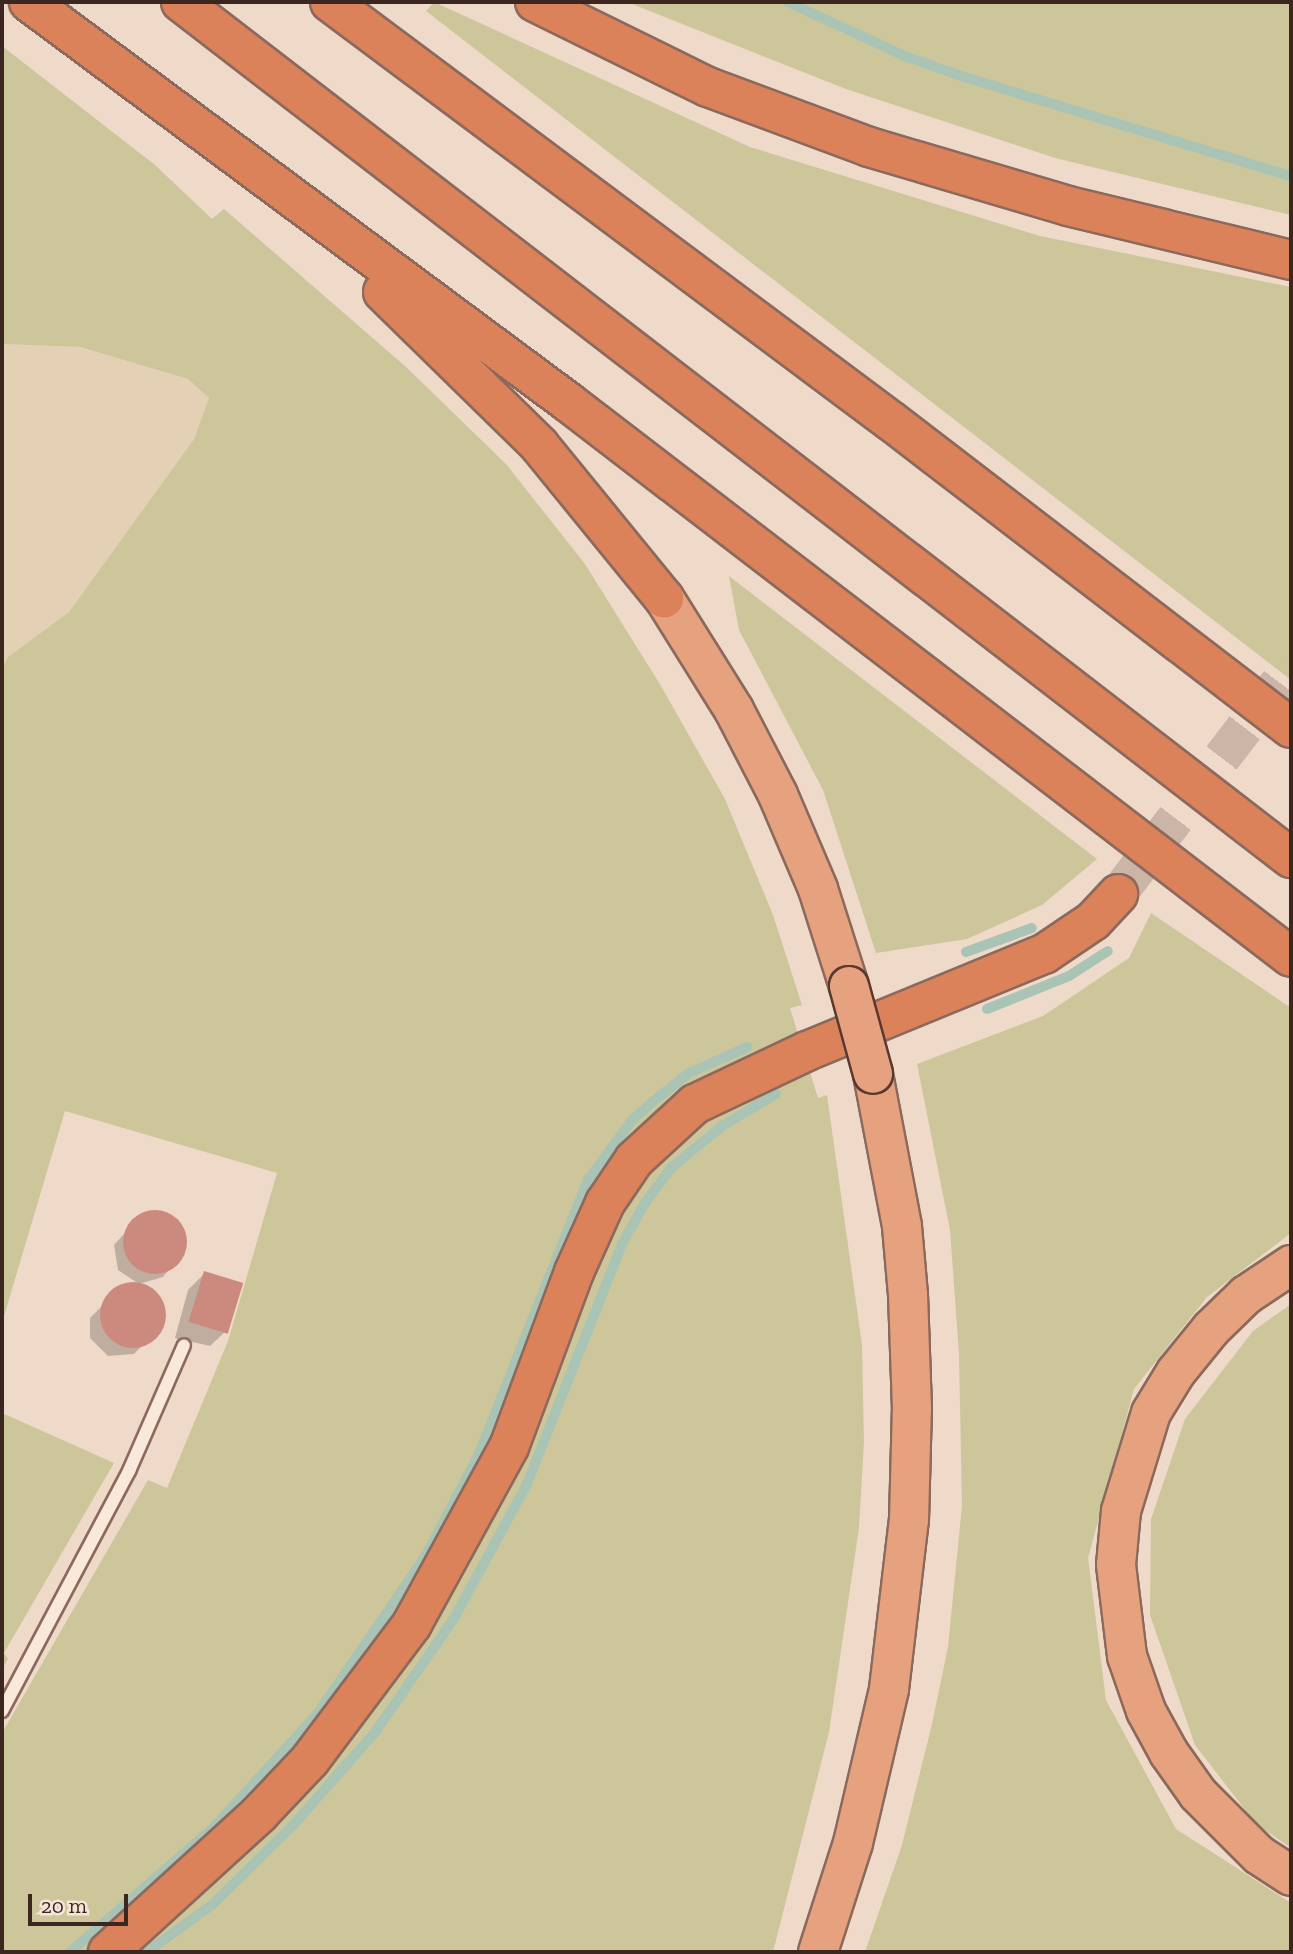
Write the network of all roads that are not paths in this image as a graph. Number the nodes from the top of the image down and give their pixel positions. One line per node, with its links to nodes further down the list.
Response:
1 (29, 2): 5 (highway)
2 (181, 2): 8 (highway)
3 (330, 2): 7 (highway)
4 (535, 2): 6 (highway)
5 (104, 60): 10 (highway); 16 (highway, bridge)
6 (1291, 260)
7 (1291, 728)
8 (1291, 858)
9 (1118, 894): 15 (highway)
10 (1291, 957)
11 (1291, 1265): 14 (highway)
12 (184, 1345): 13 (lane)
13 (2, 1711)
14 (1291, 1876)
15 (108, 1952)
16 (818, 1952)

